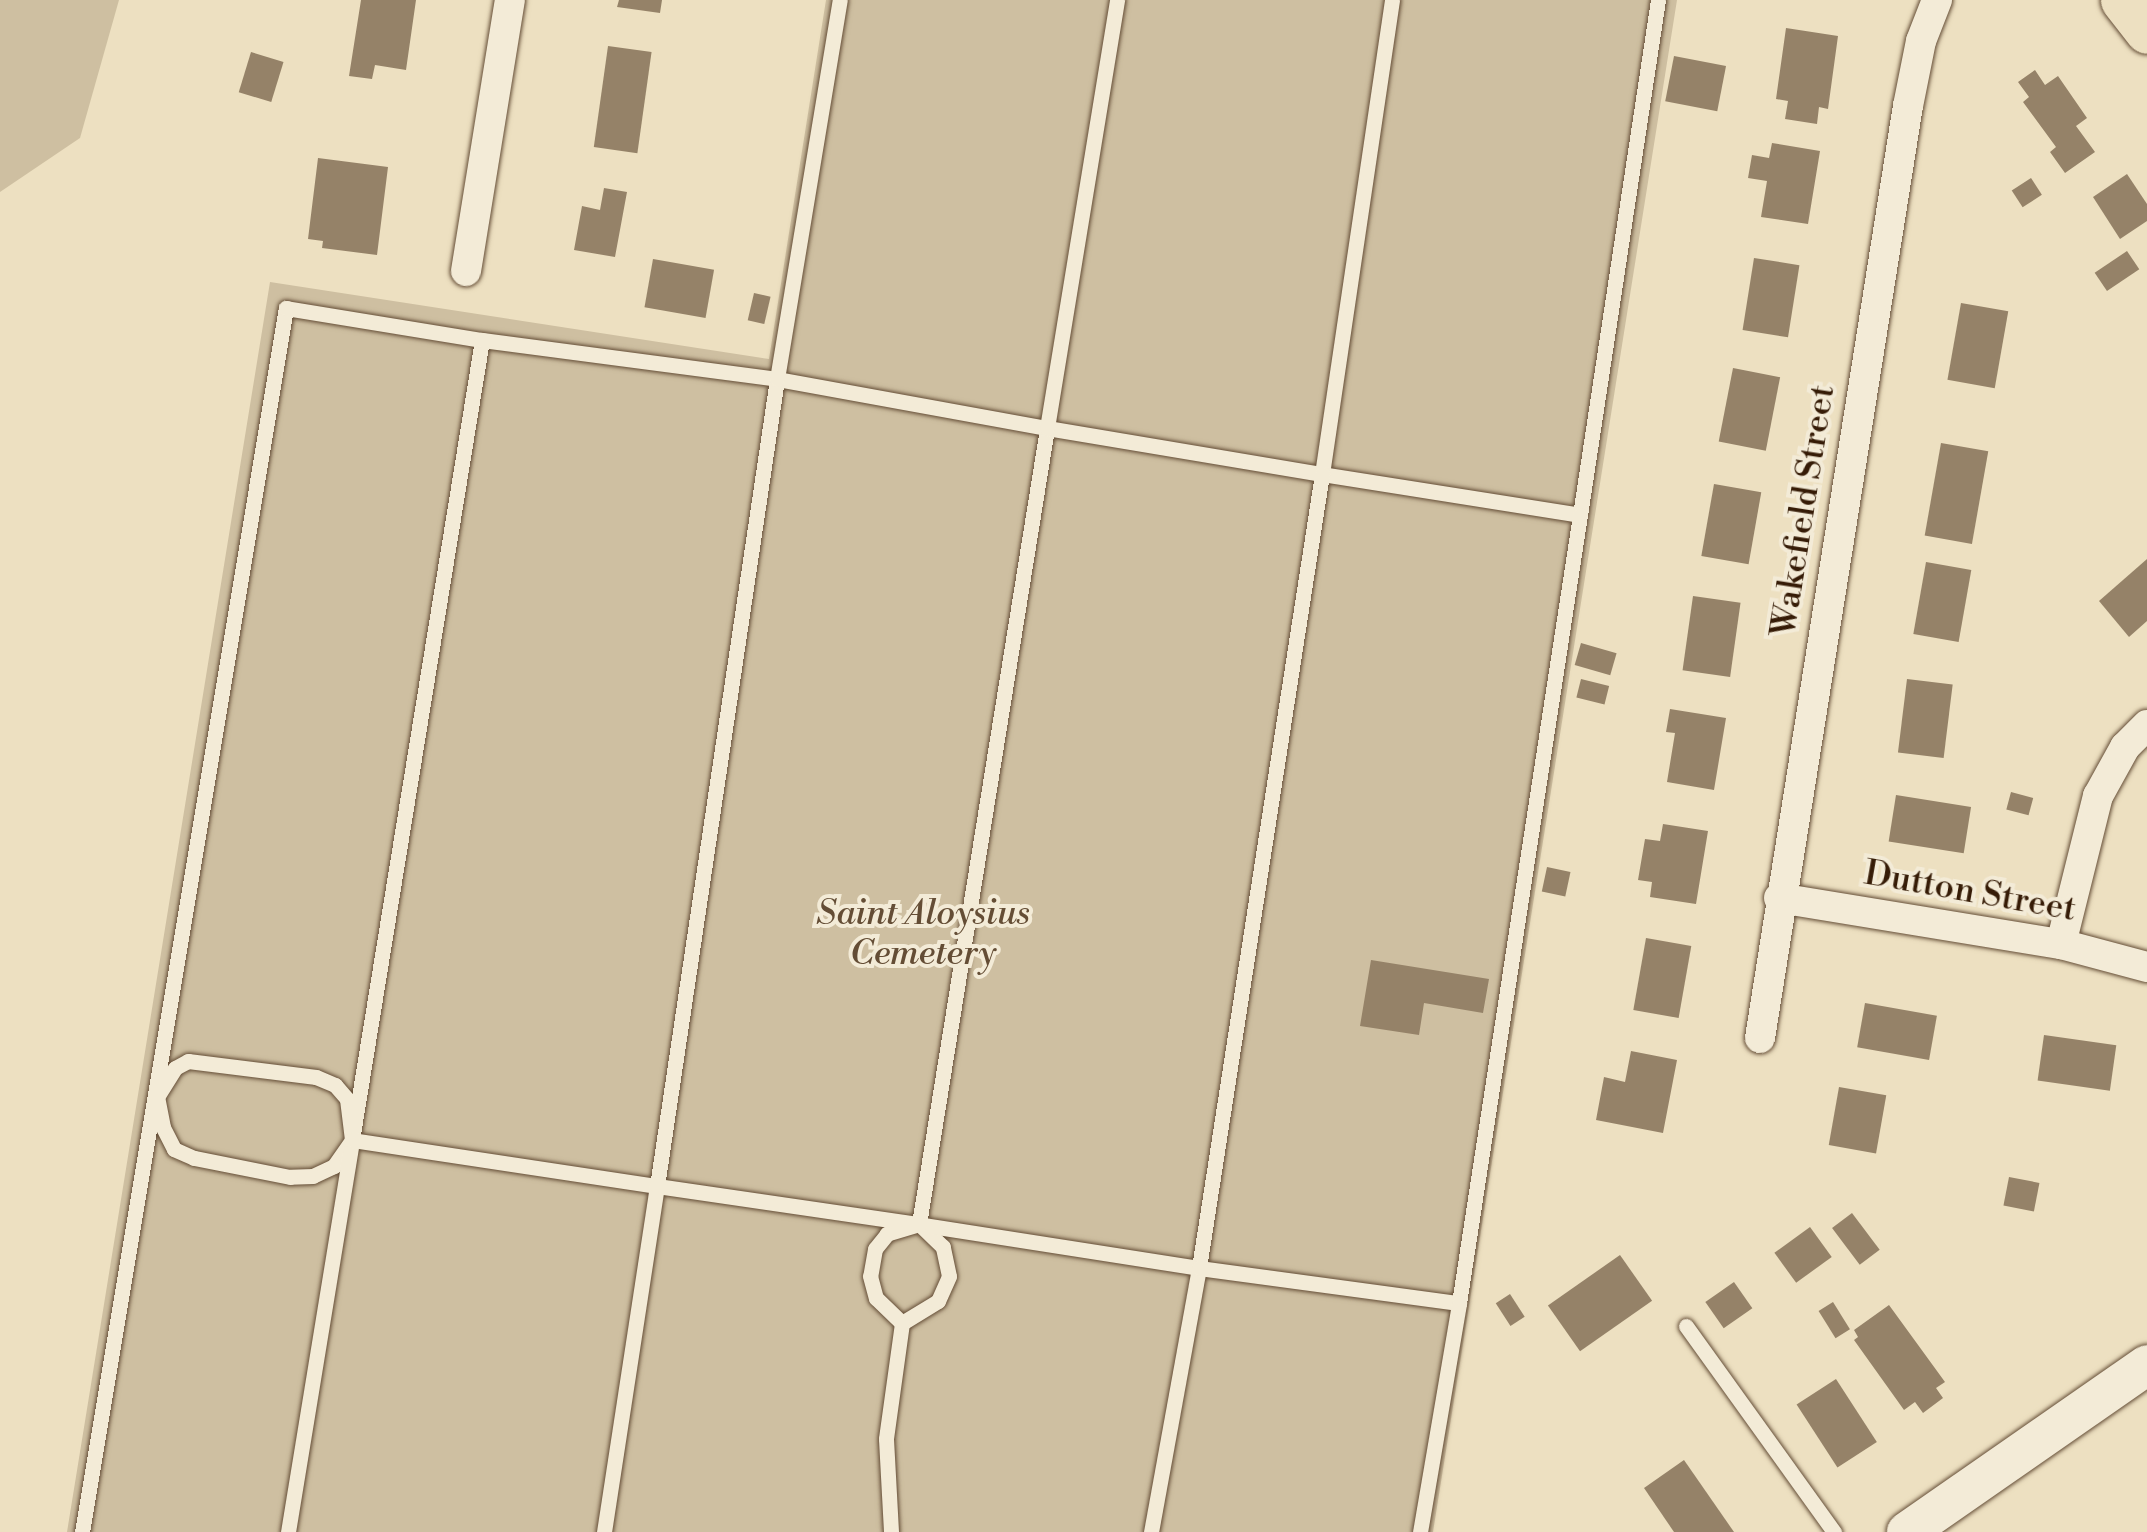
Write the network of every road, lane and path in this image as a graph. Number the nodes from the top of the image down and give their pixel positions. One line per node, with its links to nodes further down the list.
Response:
1 (510, 0): 9 (street)
2 (840, 0): 11 (lane)
3 (1117, 0): 12 (lane)
4 (1392, 0): 13 (lane)
5 (1658, 0): 14 (lane)
6 (1937, 0): 16 (street, Wakefield Street)
7 (2123, 0): 8 (main road)
8 (2147, 30)
9 (466, 271)
10 (482, 340): 11 (lane); 20 (lane); 21 (lane)
11 (777, 379): 12 (lane); 22 (lane)
12 (1047, 428): 13 (lane); 23 (lane)
13 (1322, 474): 14 (lane); 24 (lane)
14 (1580, 515): 25 (lane)
15 (2147, 726): 17 (street)
16 (1779, 898): 17 (street, Dutton Street); 19 (street, Wakefield Street)
17 (2061, 944): 18 (street, Dutton Street)
18 (2147, 967)
19 (1760, 1038)
20 (158, 1097): 21 (lane); 21 (lane); 29 (lane)
21 (352, 1140): 22 (lane); 30 (lane)
22 (657, 1186): 23 (lane); 31 (lane)
23 (919, 1224): 24 (lane); 26 (lane); 26 (lane)
24 (1199, 1268): 25 (lane); 33 (lane)
25 (1459, 1303): 34 (lane)
26 (902, 1323): 32 (lane)
27 (1686, 1326): 35 (lane)
28 (2147, 1365): 36 (main road)
29 (82, 1532)
30 (288, 1532)
31 (604, 1532)
32 (891, 1532)
33 (1152, 1532)
34 (1420, 1532)
35 (1834, 1532)
36 (1907, 1532)

